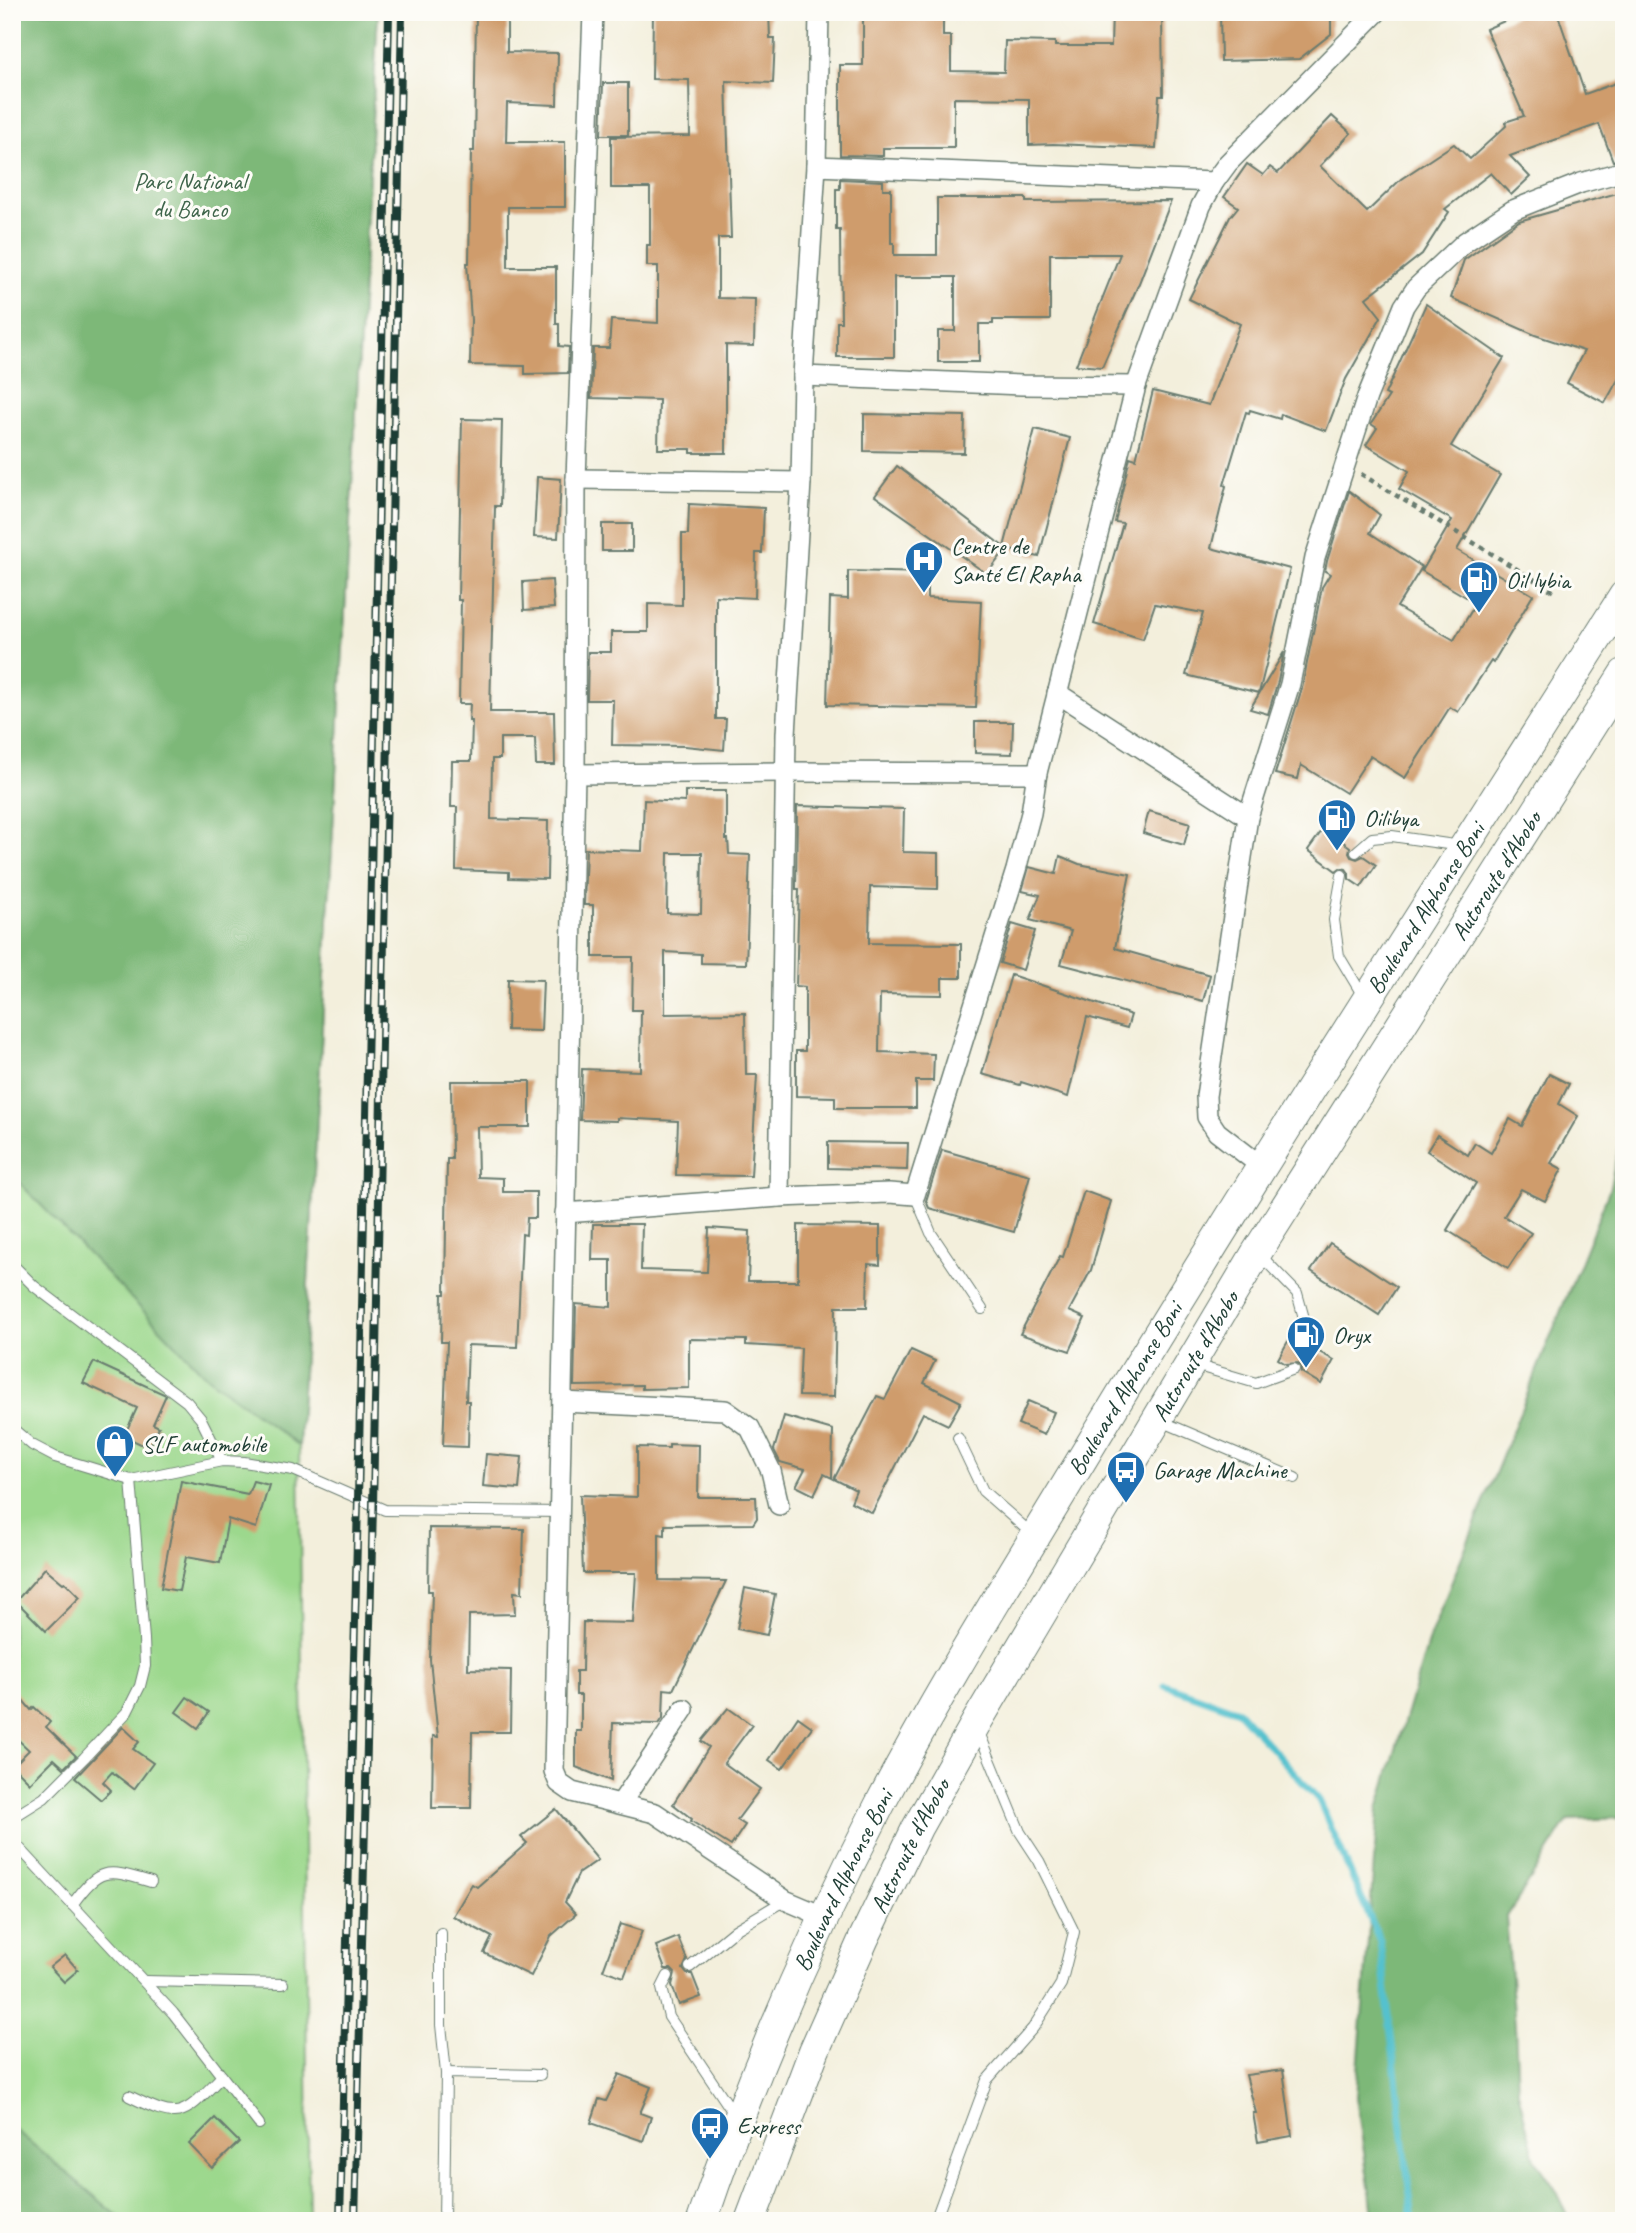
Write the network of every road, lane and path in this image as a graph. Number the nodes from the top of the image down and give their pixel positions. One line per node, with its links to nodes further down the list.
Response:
1 (593, 12): 10 (street)
2 (820, 12): 4 (street)
3 (1377, 12): 6 (street)
4 (816, 166): 6 (street); 7 (street)
5 (1624, 172): 9 (street)
6 (1214, 181): 8 (street)
7 (803, 376): 8 (street); 11 (street)
8 (1136, 386): 15 (street)
9 (1345, 465): 12 (path); 19 (street)
10 (576, 479): 11 (street); 18 (street)
11 (801, 482): 16 (street)
12 (1556, 593)
13 (1624, 596): 20 (main road, Boulevard Alphonse Boni)
14 (1624, 674): 28 (main road, Autoroute d'Abobo)
15 (1057, 693): 17 (street); 19 (street)
16 (788, 772): 17 (street); 18 (street); 26 (street)
17 (1037, 773): 25 (street)
18 (575, 775): 27 (street)
19 (1248, 817): 24 (street)
20 (1465, 846): 21 (lane); 23 (main road, Boulevard Alphonse Boni)
21 (1356, 852)
22 (1342, 875): 23 (lane)
23 (1366, 1002): 24 (main road, Boulevard Alphonse Boni)
24 (1261, 1166): 43 (main road, Boulevard Alphonse Boni)
25 (915, 1195): 26 (street); 30 (lane)
26 (779, 1197): 27 (street)
27 (565, 1213): 34 (street)
28 (1257, 1252): 31 (lane); 32 (main road, Autoroute d'Abobo)
29 (12, 1264): 38 (lane)
30 (982, 1310)
31 (1308, 1345)
32 (1191, 1363): 33 (lane); 35 (main road, Autoroute d'Abobo)
33 (1294, 1368)
34 (563, 1402): 41 (street); 42 (street)
35 (1157, 1419): 39 (lane); 45 (main road, Autoroute d'Abobo)
36 (12, 1428): 40 (lane)
37 (958, 1438): 43 (lane)
38 (222, 1461): 40 (lane); 42 (lane)
39 (1295, 1478)
40 (131, 1480): 47 (lane)
41 (779, 1505)
42 (560, 1512): 46 (street)
43 (1035, 1537): 52 (main road, Boulevard Alphonse Boni)
44 (684, 1709): 46 (street)
45 (976, 1723): 66 (main road, Autoroute d'Abobo); 67 (lane)
46 (621, 1802): 50 (street)
47 (12, 1818)
48 (12, 1840): 51 (lane)
49 (151, 1882): 51 (lane)
50 (785, 1900): 52 (street); 54 (lane)
51 (72, 1905): 56 (lane)
52 (825, 1917): 62 (main road, Boulevard Alphonse Boni)
53 (441, 1933): 58 (lane)
54 (690, 1967)
55 (668, 1976): 62 (lane)
56 (145, 1981): 57 (lane); 60 (lane)
57 (283, 1984)
58 (446, 2073): 59 (lane); 64 (lane)
59 (540, 2075)
60 (222, 2076): 61 (lane); 63 (lane)
61 (129, 2096)
62 (739, 2120): 65 (main road, Boulevard Alphonse Boni)
63 (259, 2124)
64 (444, 2221)
65 (702, 2221)
66 (750, 2221)
67 (935, 2221)

